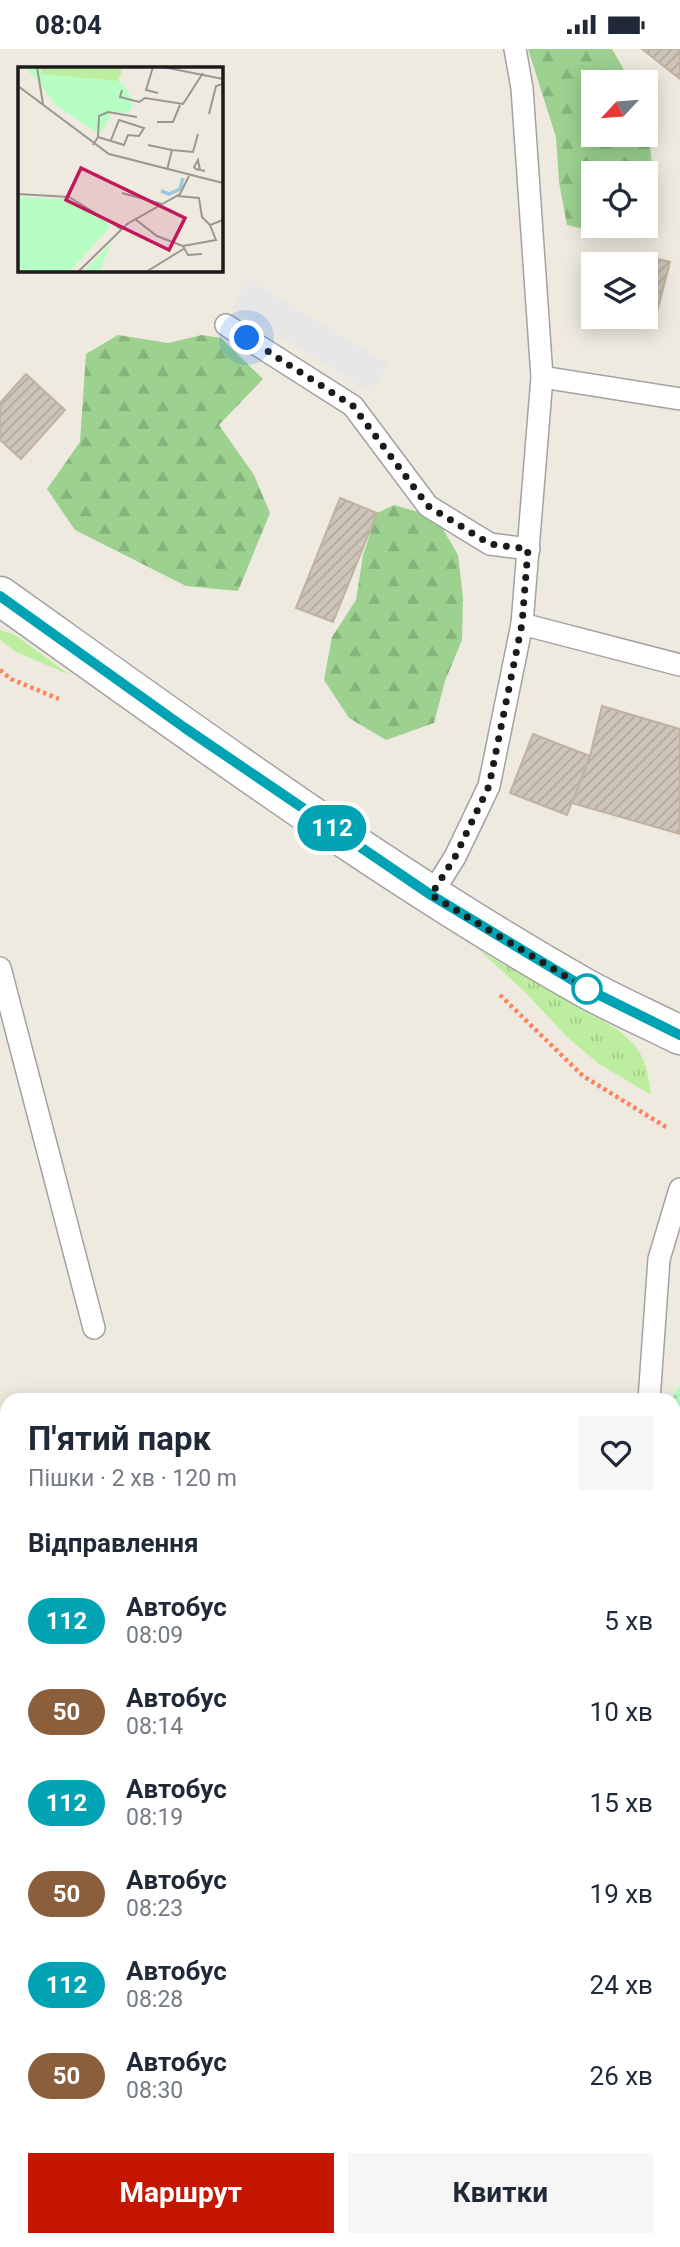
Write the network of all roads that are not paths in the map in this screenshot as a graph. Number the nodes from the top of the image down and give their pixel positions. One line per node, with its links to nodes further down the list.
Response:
1 (515, 49): 3 (lane)
2 (226, 325): 5 (lane)
3 (542, 377): 4 (lane); 5 (lane)
4 (680, 399)
5 (528, 549): 7 (lane)
6 (0, 596): 9 (street)
7 (522, 624): 8 (lane); 9 (lane)
8 (680, 665)
9 (431, 895): 11 (street)
10 (0, 968): 13 (lane)
11 (680, 1035)
12 (680, 1189): 14 (lane)
13 (94, 1328)
14 (649, 1393)

